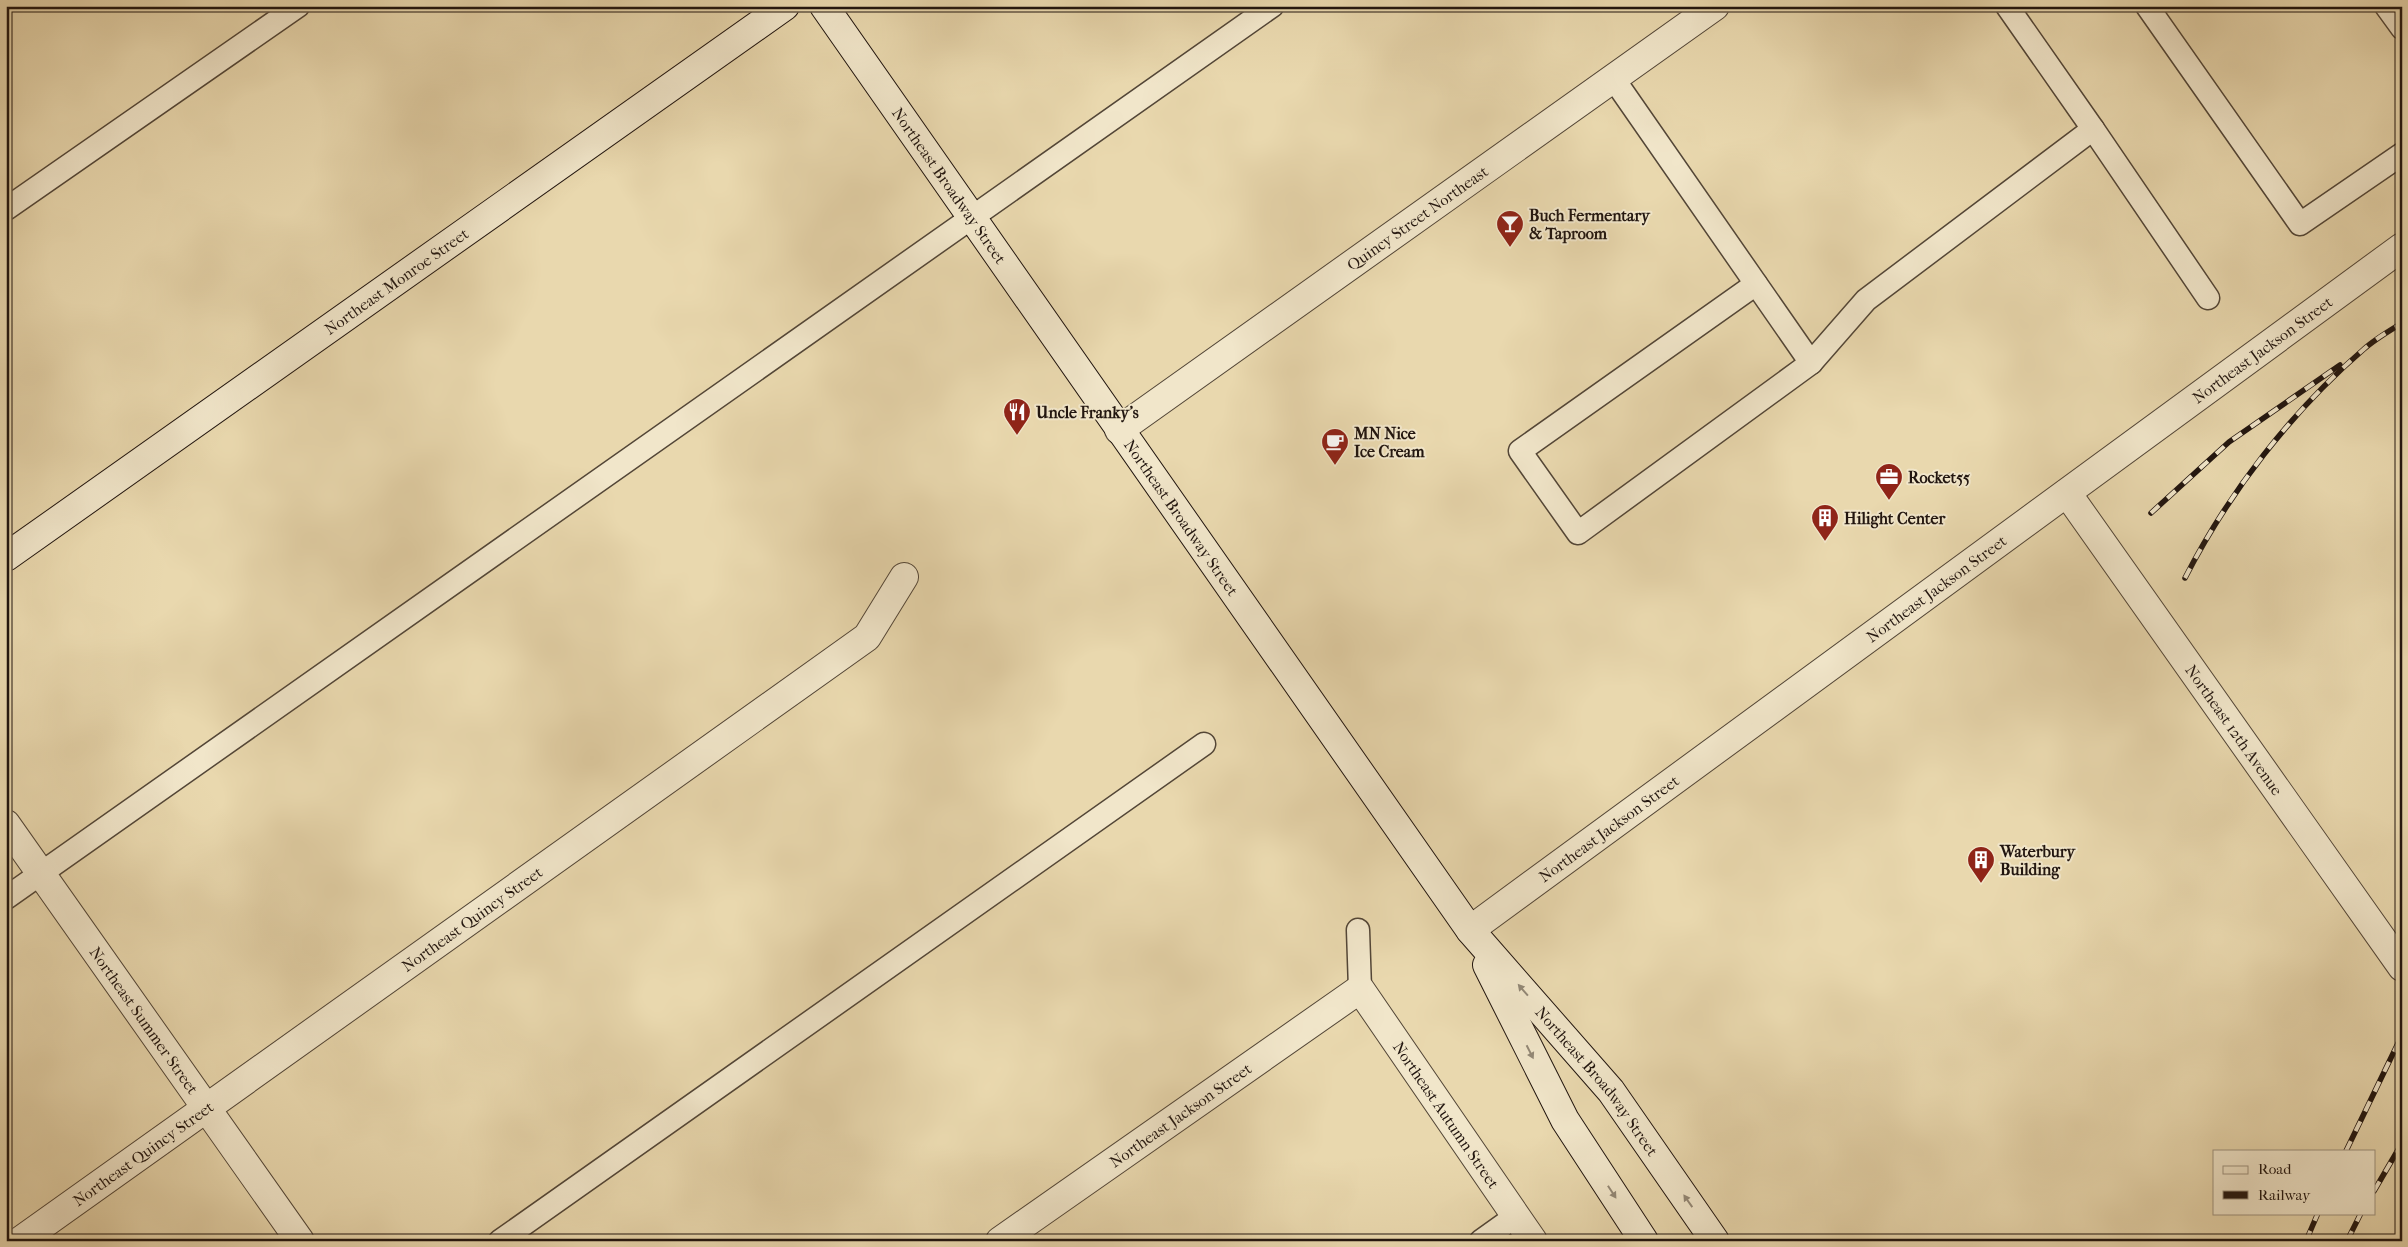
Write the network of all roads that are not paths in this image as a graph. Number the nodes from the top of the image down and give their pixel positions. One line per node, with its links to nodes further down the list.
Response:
1 (298, 6): 13 (lane)
2 (785, 6): 21 (street, Northeast Monroe Street)
3 (824, 6): 14 (street, Northeast Broadway Street)
4 (1272, 6): 14 (lane)
5 (2007, 6): 11 (lane)
6 (2147, 6): 12 (lane)
7 (2386, 6): 9 (lane)
8 (1710, 8): 10 (street, Quincy Street Northeast)
9 (2402, 28)
10 (1613, 78): 16 (lane); 19 (street, Quincy Street Northeast)
11 (2093, 129): 17 (lane); 18 (lane)
12 (2402, 154)
13 (6, 209)
14 (972, 218): 19 (street, Northeast Broadway Street); 25 (lane)
15 (2402, 247): 20 (street, Northeast Jackson Street)
16 (1756, 284): 18 (lane); 18 (lane)
17 (2208, 298)
18 (1811, 363)
19 (1119, 430): 28 (street, Northeast Broadway Street)
20 (2067, 493): 28 (street, Northeast Jackson Street); 29 (street, Northeast 12th Avenue)
21 (6, 557)
22 (904, 577): 31 (street, Northeast Quincy Street)
23 (1204, 744): 35 (lane)
24 (6, 824): 25 (street, Northeast Summer Street)
25 (41, 873): 26 (lane); 31 (street, Northeast Summer Street)
26 (6, 898)
27 (1358, 930): 30 (lane)
28 (1470, 930): 39 (street, Northeast Broadway Street, one-way to 39); 40 (street, Northeast Broadway Street, one-way to 28)
29 (2402, 967)
30 (1360, 989): 32 (street, Northeast Autumn Street); 36 (street, Northeast Jackson Street)
31 (207, 1109): 33 (street, Northeast Quincy Street); 34 (street, Northeast Summer Street)
32 (1516, 1216): 37 (lane); 38 (street, Northeast Autumn Street)
33 (20, 1241)
34 (300, 1241)
35 (500, 1241)
36 (1000, 1241)
37 (1481, 1241)
38 (1533, 1241)
39 (1644, 1241)
40 (1715, 1241)

